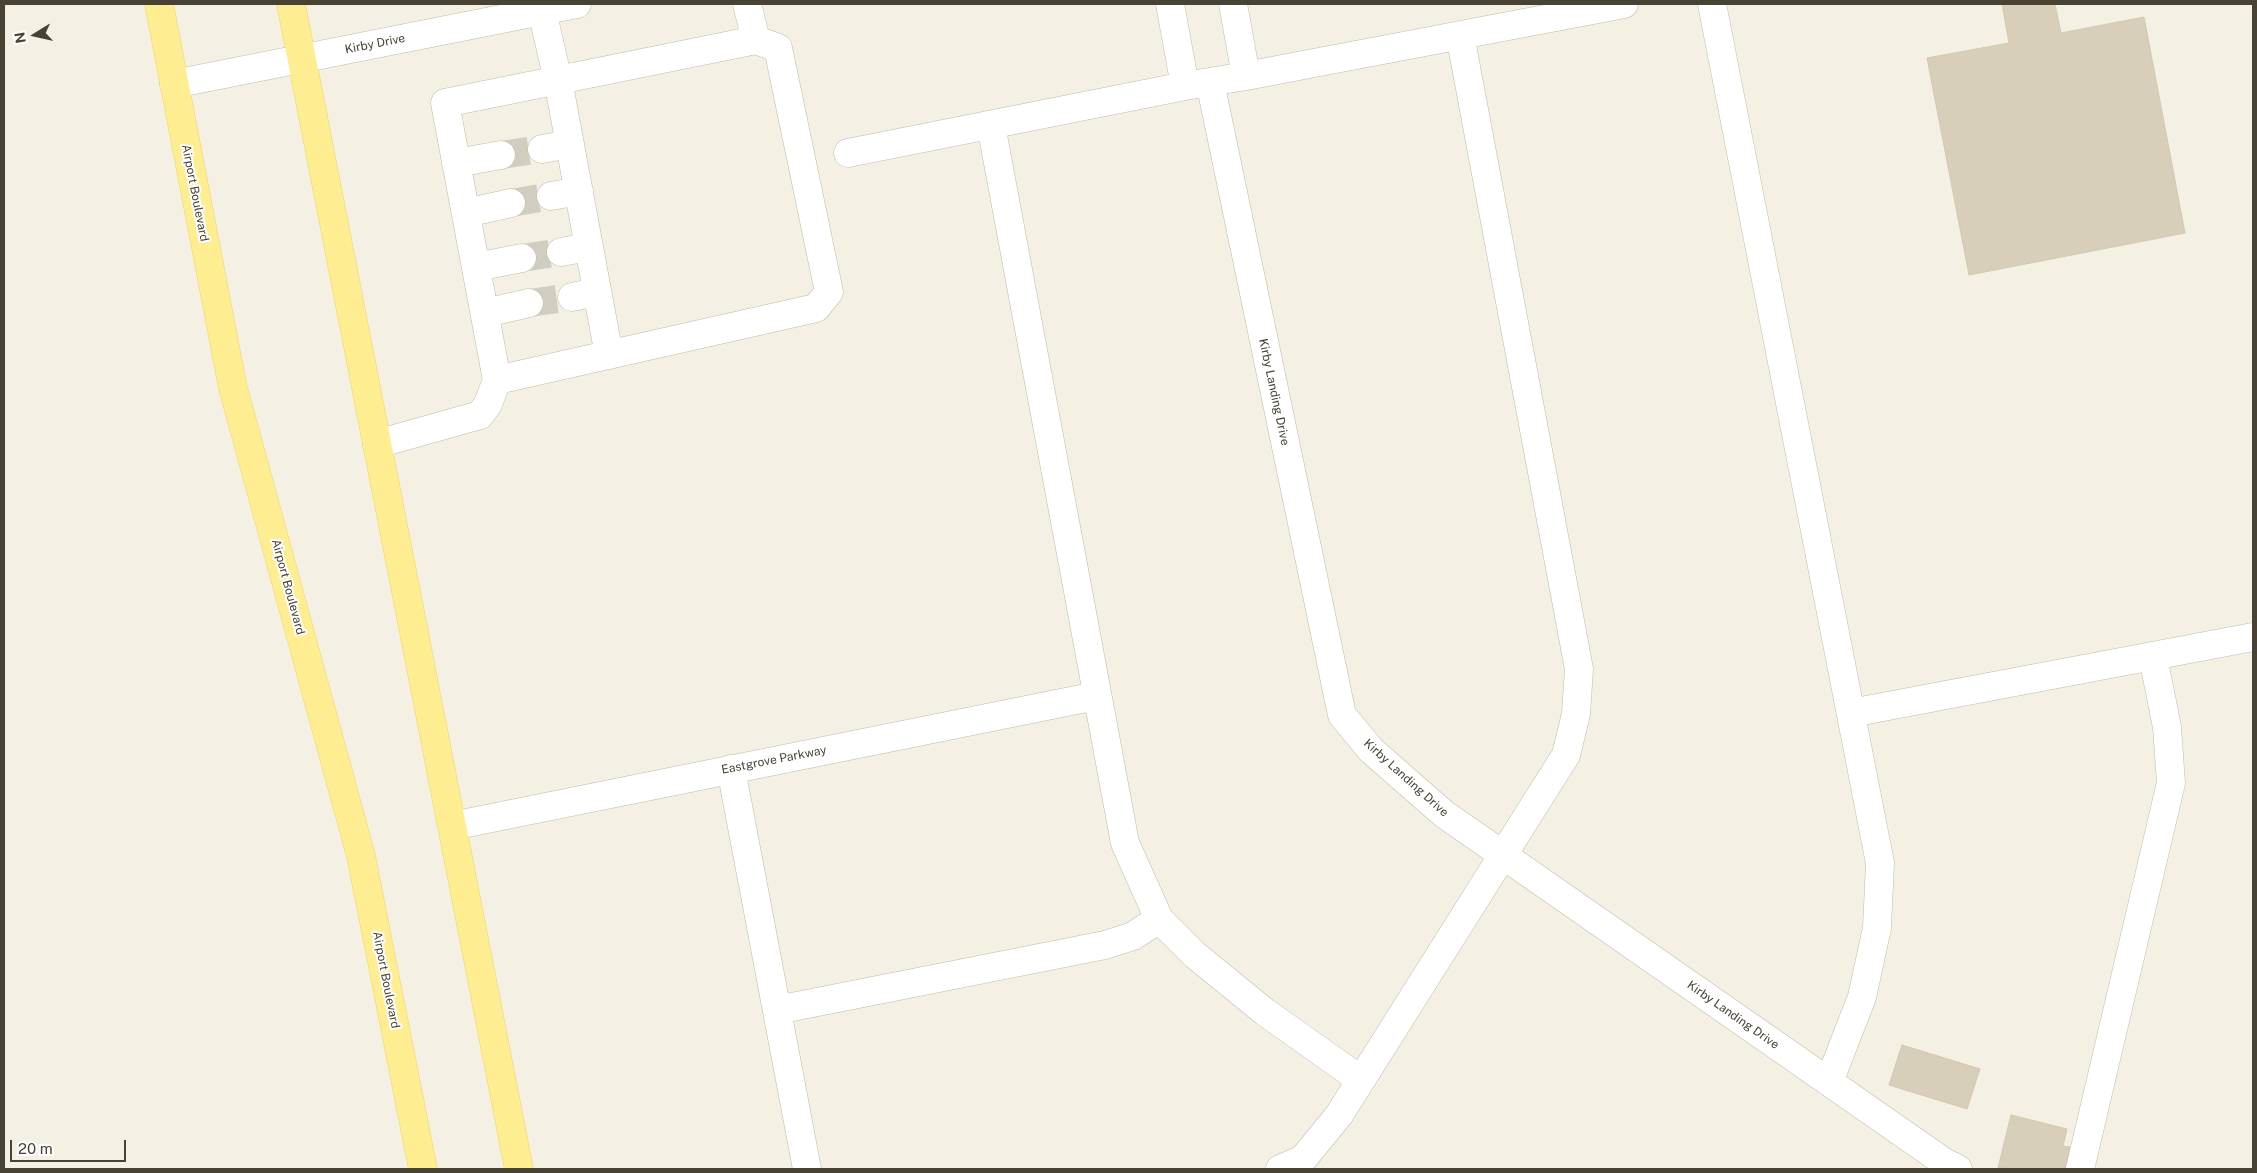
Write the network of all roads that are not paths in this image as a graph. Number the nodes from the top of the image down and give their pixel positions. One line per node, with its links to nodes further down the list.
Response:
1 (159, 4): 15 (main road, Airport Boulevard)
2 (291, 4): 12 (main road)
3 (577, 4): 9 (street, Kirby Drive)
4 (747, 4): 11 (street)
5 (1170, 4): 16 (street, Kirby Landing Drive)
6 (1233, 4): 13 (street)
7 (1624, 4): 10 (street)
8 (1712, 4): 39 (street)
9 (542, 11): 12 (street, Kirby Drive); 14 (street)
10 (1460, 35): 13 (street); 42 (street)
11 (756, 40): 14 (street); 33 (street)
12 (302, 59): 15 (street, Kirby Drive); 35 (main road)
13 (1246, 76): 16 (street)
14 (558, 80): 18 (street); 22 (street)
15 (174, 84): 47 (main road, Airport Boulevard)
16 (1197, 84): 17 (street); 42 (street, Kirby Landing Drive)
17 (991, 124): 20 (street); 38 (street)
18 (570, 144): 19 (street); 23 (street)
19 (542, 149)
20 (848, 153)
21 (502, 155): 22 (street)
22 (456, 163): 26 (street)
23 (579, 192): 24 (street); 27 (street)
24 (551, 196)
25 (511, 204): 26 (street)
26 (466, 213): 30 (street)
27 (589, 247): 28 (street); 33 (street)
28 (561, 252)
29 (522, 258): 30 (street)
30 (476, 267): 32 (street)
31 (529, 303): 32 (street)
32 (485, 313): 34 (street)
33 (609, 355): 34 (street)
34 (497, 380): 35 (street)
35 (377, 444): 41 (main road)
36 (2253, 637): 37 (street)
37 (2153, 657): 39 (street); 52 (street)
38 (1096, 696): 40 (street, Eastgrove Parkway); 43 (street)
39 (1851, 714): 46 (street)
40 (731, 769): 41 (street, Eastgrove Parkway); 44 (street)
41 (452, 826): 48 (main road)
42 (1503, 855): 45 (street); 46 (street, Kirby Landing Drive)
43 (1159, 919): 44 (street); 45 (street)
44 (777, 1010): 49 (street)
45 (1361, 1080): 50 (street)
46 (1828, 1082): 51 (street, Kirby Landing Drive)
47 (423, 1169)
48 (519, 1169)
49 (807, 1169)
50 (1280, 1169)
51 (1958, 1169)
52 (2080, 1169)

